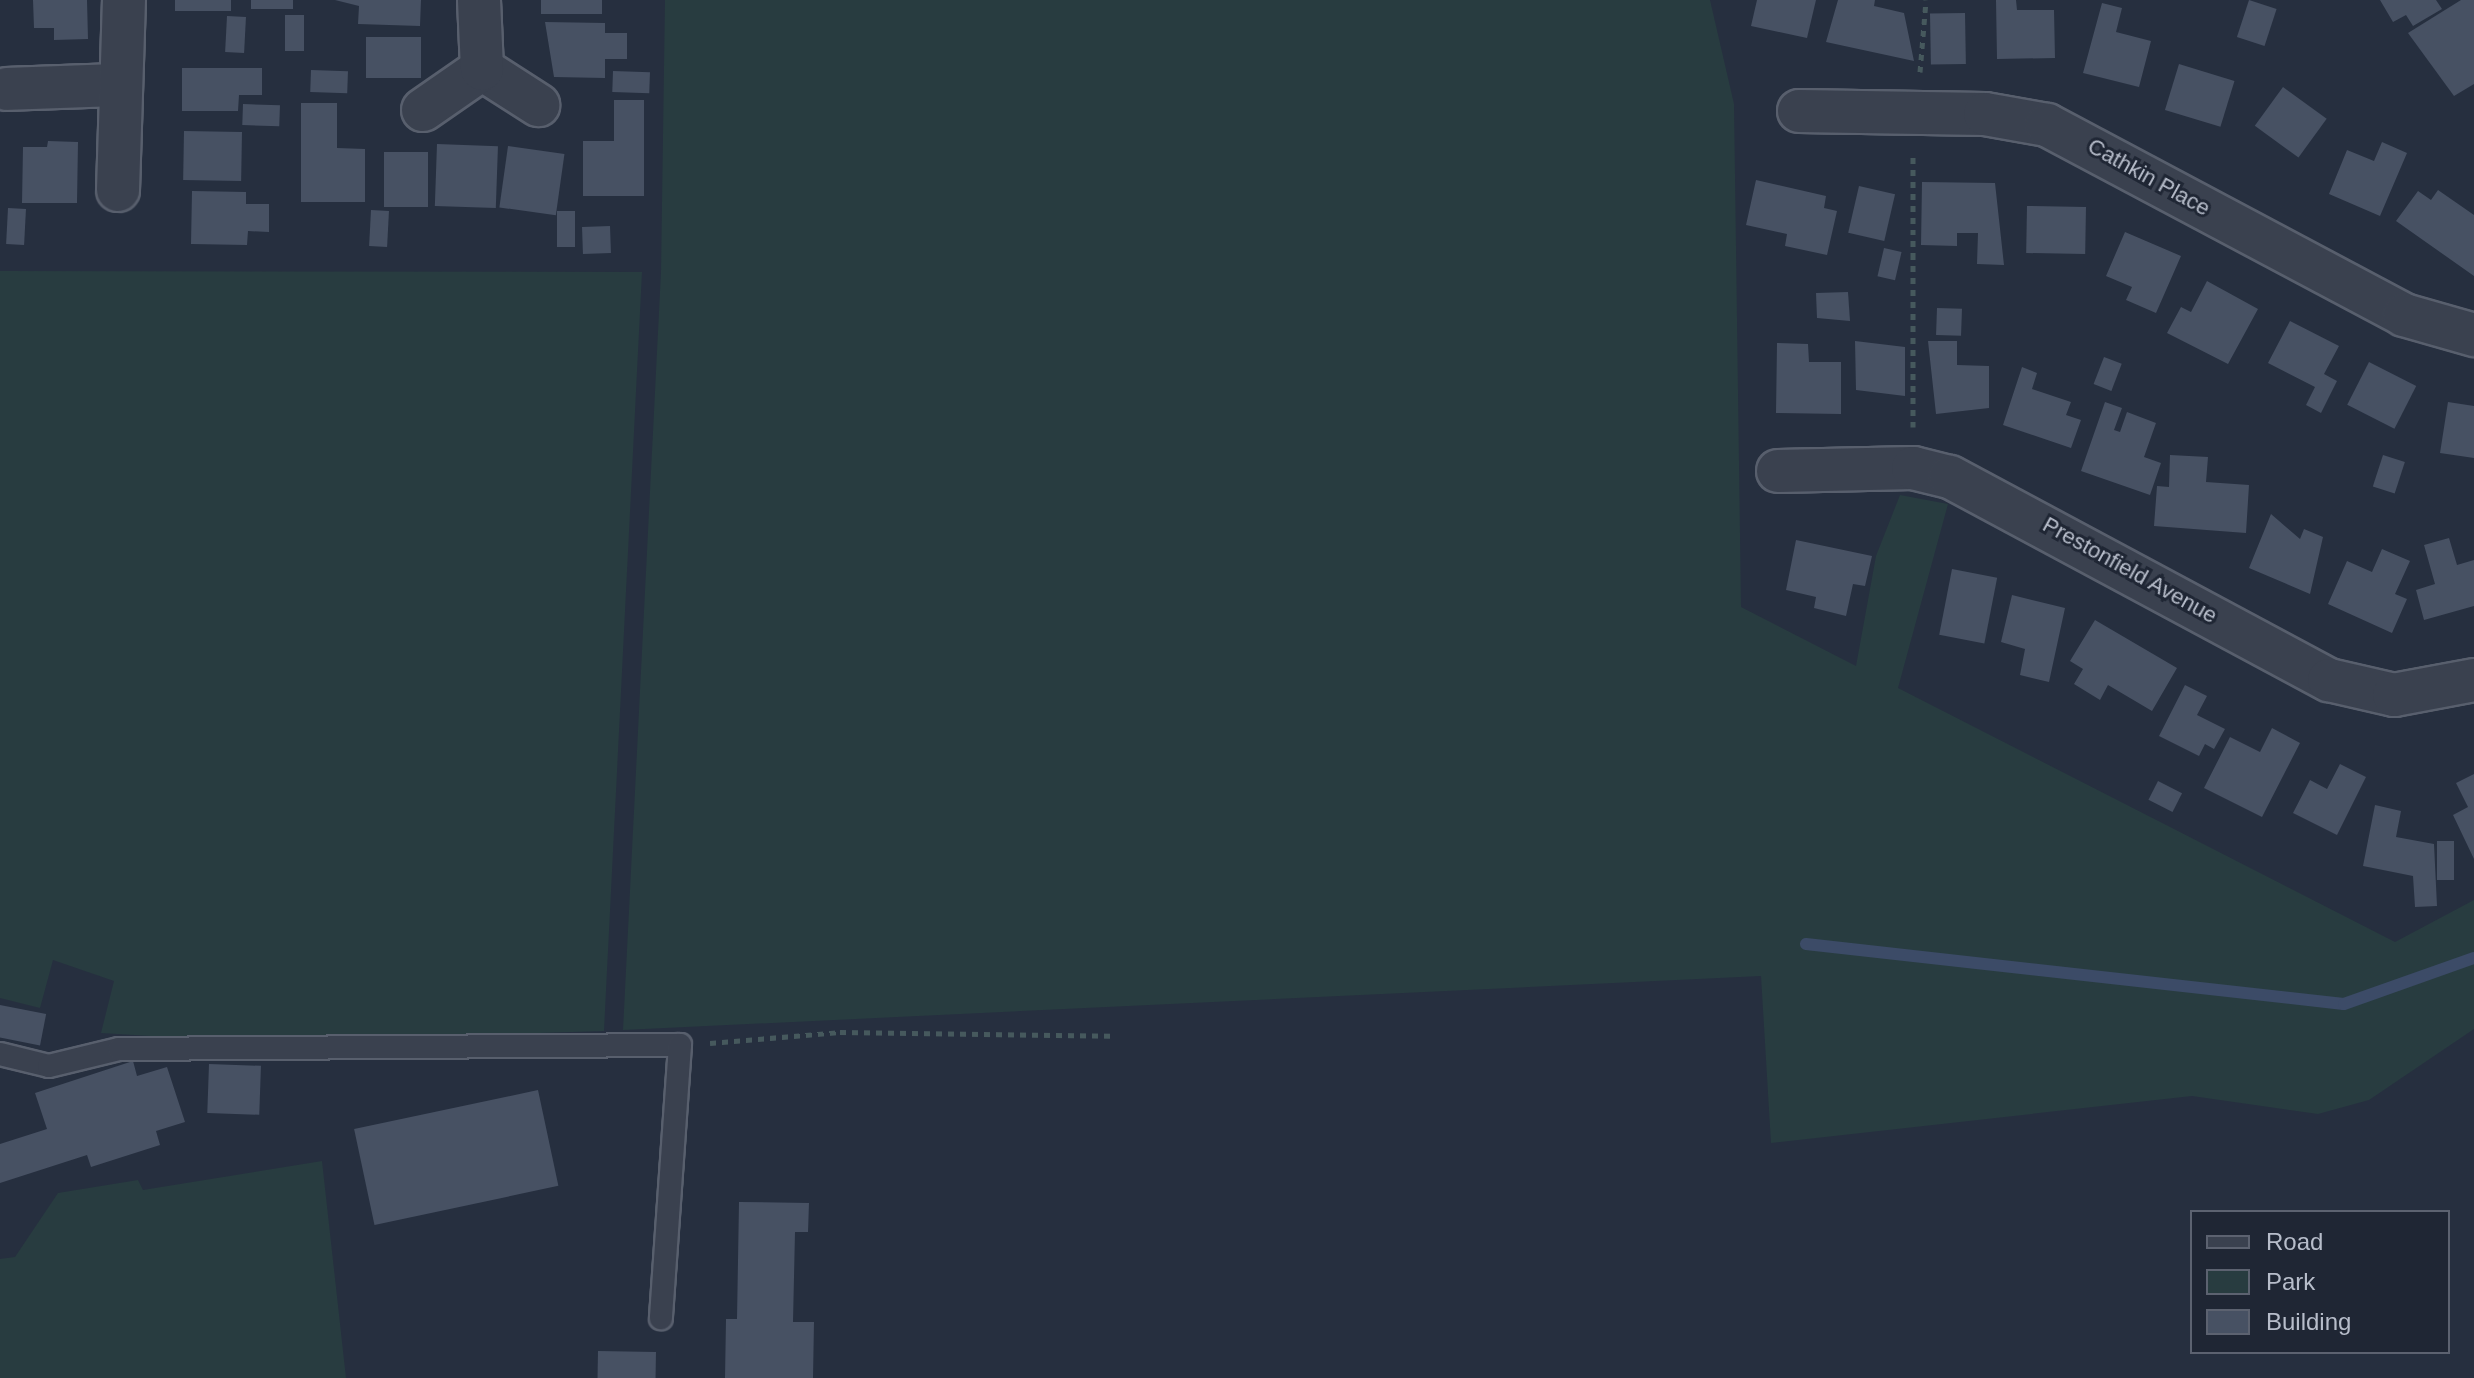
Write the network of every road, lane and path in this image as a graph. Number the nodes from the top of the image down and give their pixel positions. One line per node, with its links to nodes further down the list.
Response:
1 (124, 0): 5 (street)
2 (479, 0): 4 (street)
3 (1926, 0): 10 (path)
4 (482, 69): 7 (street); 8 (street)
5 (116, 85): 6 (street); 11 (street)
6 (7, 89)
7 (538, 105)
8 (423, 110)
9 (1799, 111): 10 (street, Cathkin Place)
10 (1918, 111): 12 (street, Cathkin Place); 13 (path)
11 (118, 190)
12 (2474, 335)
13 (1913, 468): 14 (street, Prestonfield Avenue); 15 (street, Prestonfield Avenue)
14 (1778, 471)
15 (2474, 680)
16 (1113, 1036): 17 (path)
17 (680, 1045): 18 (lane); 19 (lane)
18 (0, 1054)
19 (661, 1318)

